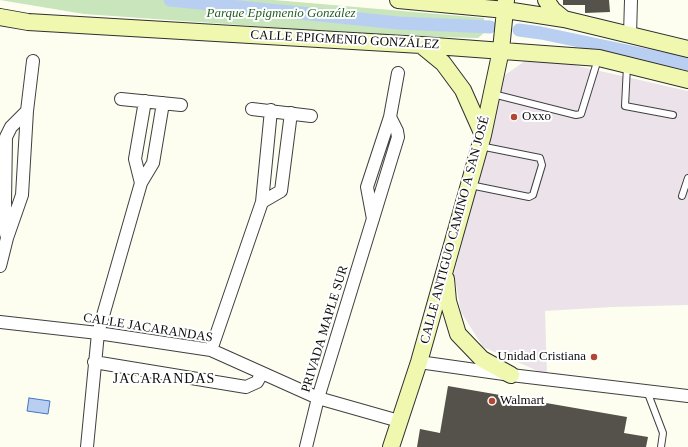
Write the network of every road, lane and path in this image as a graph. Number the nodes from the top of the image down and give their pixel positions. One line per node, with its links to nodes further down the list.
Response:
1 (398, 0): 4 (main road)
2 (546, 0): 7 (main road)
3 (631, 0): 10 (street)
4 (461, 3): 5 (main road)
5 (507, 6): 7 (main road); 12 (main road, CALLE ANTIGUO CAMINO A SAN JOSÉ)
6 (0, 16): 8 (main road, CALLE EPIGMENIO GONZÁLEZ)
7 (564, 19): 10 (main road)
8 (28, 22): 9 (main road); 11 (main road, CALLE EPIGMENIO GONZÁLEZ)
9 (0, 30)
10 (630, 35): 13 (main road)
11 (421, 45): 12 (main road, CALLE EPIGMENIO GONZÁLEZ); 30 (main road)
12 (501, 47): 14 (main road, CALLE EPIGMENIO GONZÁLEZ); 19 (main road, CALLE ANTIGUO CAMINO A SAN JOSÉ)
13 (688, 49)
14 (599, 58): 16 (main road, CALLE EPIGMENIO GONZÁLEZ); 19 (lane)
15 (33, 61): 26 (street)
16 (627, 65): 18 (main road, CALLE EPIGMENIO GONZÁLEZ); 29 (lane)
17 (398, 73): 48 (street, PRIVADA MAPLE SUR)
18 (688, 80)
19 (492, 94): 30 (main road, CALLE ANTIGUO CAMINO A SAN JOSÉ)
20 (121, 99): 21 (street)
21 (145, 101): 22 (street); 32 (street)
22 (163, 103): 23 (street); 32 (street)
23 (181, 105)
24 (252, 108): 25 (street)
25 (270, 110): 27 (street); 35 (street)
26 (28, 111): 36 (street); 36 (street)
27 (291, 113): 28 (street); 35 (street)
28 (311, 116)
29 (673, 116)
30 (481, 141): 33 (main road, CALLE ANTIGUO CAMINO A SAN JOSÉ); 33 (lane)
31 (688, 178): 34 (lane)
32 (141, 183): 40 (street)
33 (469, 184): 38 (main road, CALLE ANTIGUO CAMINO A SAN JOSÉ)
34 (682, 196)
35 (262, 202): 41 (street)
36 (7, 238): 37 (street)
37 (0, 266)
38 (445, 268): 43 (main road, CALLE ANTIGUO CAMINO A SAN JOSÉ); 45 (main road)
39 (0, 322): 40 (street, CALLE JACARANDAS)
40 (98, 333): 41 (street, CALLE JACARANDAS); 42 (street)
41 (211, 350): 44 (street, CALLE JACARANDAS)
42 (94, 362): 44 (street); 50 (street)
43 (419, 362): 45 (street); 49 (main road, CALLE ANTIGUO CAMINO A SAN JOSÉ)
44 (262, 373): 48 (street, CALLE JACARANDAS)
45 (511, 375): 46 (street)
46 (647, 391): 47 (street); 53 (lane)
47 (688, 396)
48 (318, 398): 49 (street, CALLE JACARANDAS); 51 (street, PRIVADA MAPLE SUR)
49 (399, 421): 52 (main road, CALLE ANTIGUO CAMINO A SAN JOSÉ)
50 (87, 447)
51 (306, 447)
52 (391, 447)
53 (661, 447)

